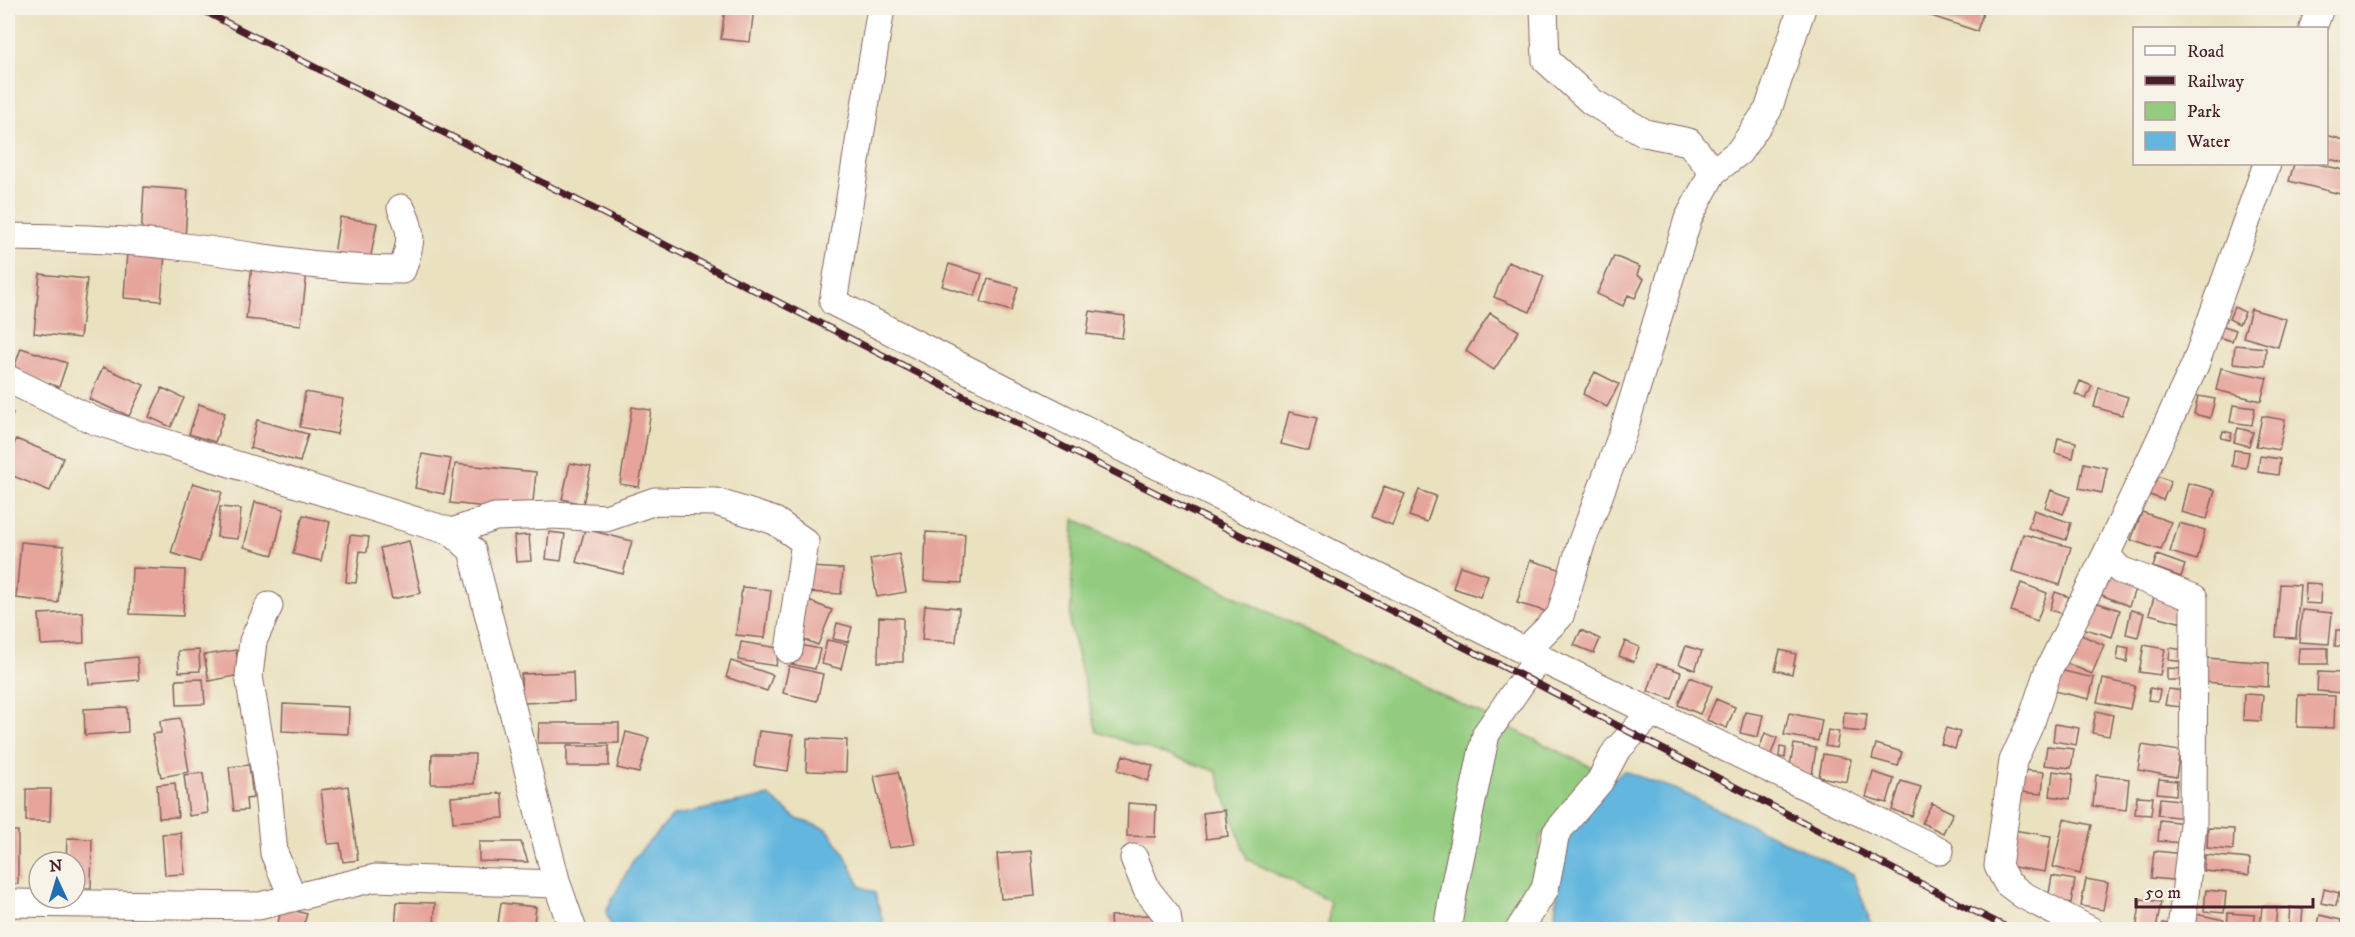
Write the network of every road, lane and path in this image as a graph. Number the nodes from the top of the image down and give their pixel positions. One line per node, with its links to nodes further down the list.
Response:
1 (881, 8): 15 (street)
2 (1544, 8): 7 (street)
3 (1802, 8): 7 (street)
4 (2320, 8): 5 (street)
5 (2313, 27)
6 (2266, 165): 12 (street)
7 (1713, 172): 15 (street)
8 (401, 208): 9 (street)
9 (8, 237)
10 (8, 379): 11 (street)
11 (452, 532): 14 (street); 19 (street)
12 (2106, 555): 27 (street); 28 (street)
13 (268, 606): 20 (street)
14 (789, 650)
15 (1532, 654): 16 (street); 25 (street)
16 (1652, 712): 17 (street); 26 (street)
17 (1940, 851)
18 (1134, 858): 24 (street)
19 (557, 884): 20 (street); 23 (street)
20 (293, 898): 22 (street)
21 (8, 903): 22 (street)
22 (253, 918)
23 (573, 930)
24 (1169, 930)
25 (1447, 930)
26 (1519, 930)
27 (2090, 930)
28 (2181, 930)

